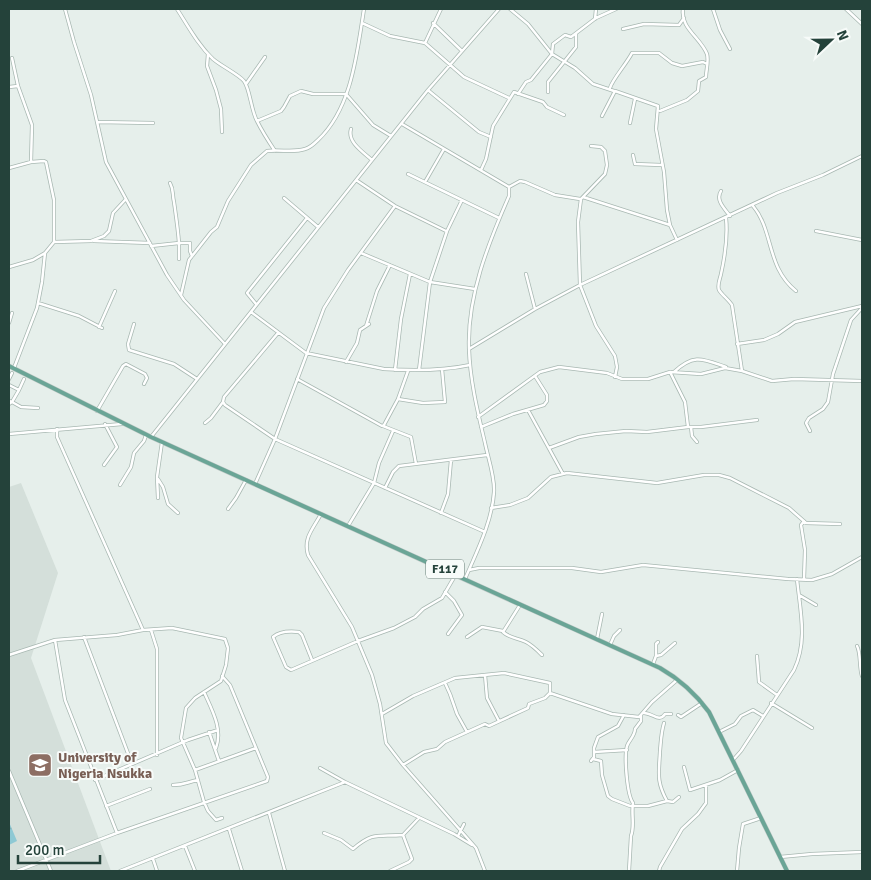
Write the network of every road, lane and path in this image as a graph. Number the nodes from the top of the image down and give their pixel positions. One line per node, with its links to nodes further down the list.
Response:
1 (65, 9): 44 (street)
2 (177, 9): 22 (street)
3 (364, 9): 14 (street)
4 (441, 9): 15 (street)
5 (499, 9): 21 (street)
6 (510, 9): 23 (street)
7 (596, 9): 13 (street)
8 (616, 9): 13 (street)
9 (684, 9): 12 (street)
10 (713, 9): 20 (street)
11 (846, 9): 16 (street)
12 (684, 18): 17 (street); 27 (street)
13 (594, 21): 18 (street)
14 (362, 23): 19 (street); 36 (street)
15 (433, 23): 19 (street); 21 (street)
16 (862, 24)
17 (623, 29)
18 (576, 34): 23 (street); 26 (street)
19 (425, 43): 28 (street)
20 (730, 48)
21 (462, 50): 28 (street)
22 (208, 54): 29 (street); 49 (street)
23 (552, 54): 26 (street); 37 (street)
24 (265, 57): 29 (street)
25 (12, 58): 30 (street)
26 (565, 60): 32 (street); 34 (street)
27 (707, 64): 32 (street); 40 (street)
28 (449, 66): 33 (street); 38 (street)
29 (246, 84): 43 (street)
30 (18, 86): 31 (street); 58 (street)
31 (9, 87)
32 (610, 88): 35 (street)
33 (428, 90): 47 (street); 51 (street)
34 (548, 92)
35 (615, 92): 39 (street); 42 (street)
36 (346, 94): 43 (street); 50 (street); 54 (street)
37 (518, 94): 38 (street); 41 (street)
38 (509, 98): 51 (street)
39 (634, 98): 40 (street); 45 (street)
40 (659, 112): 59 (street)
41 (564, 115)
42 (602, 116)
43 (257, 121): 54 (street)
44 (97, 122): 46 (street); 70 (street)
45 (630, 122)
46 (153, 123)
47 (402, 124): 50 (street); 53 (street)
48 (351, 129): 57 (street)
49 (222, 132)
50 (391, 136): 57 (street)
51 (491, 137): 61 (street)
52 (591, 146): 69 (street)
53 (444, 148): 61 (street); 65 (street)
54 (275, 150): 90 (street)
55 (633, 155): 59 (street)
56 (862, 156): 73 (street)
57 (372, 160): 63 (street)
58 (31, 162): 60 (street); 85 (street)
59 (661, 164): 78 (street)
60 (9, 168)
61 (481, 170): 66 (street)
62 (408, 174): 65 (street)
63 (356, 180): 72 (street); 79 (street)
64 (170, 182): 86 (street)
65 (425, 182): 71 (street)
66 (509, 187): 69 (street); 76 (street)
67 (721, 191): 74 (street)
68 (284, 198): 75 (street)
69 (582, 198): 78 (street); 97 (street)
70 (126, 199): 84 (street); 87 (street)
71 (462, 200): 76 (street); 80 (street)
72 (395, 206): 80 (street); 89 (street)
73 (753, 206): 74 (street); 100 (street)
74 (730, 216): 77 (street)
75 (307, 218): 79 (street); 103 (street)
76 (499, 218): 98 (street)
77 (726, 218): 82 (street); 112 (street)
78 (670, 225): 82 (street)
79 (318, 227): 103 (street)
80 (447, 231): 96 (street)
81 (816, 231): 83 (street)
82 (677, 240): 97 (street)
83 (862, 240)
84 (91, 241): 85 (street); 87 (street)
85 (54, 242): 88 (street)
86 (179, 243): 87 (street); 90 (street); 91 (street)
87 (150, 244): 101 (street)
88 (45, 253): 93 (street); 102 (street)
89 (361, 253): 92 (street); 114 (street)
90 (192, 256): 101 (street)
91 (179, 259)
92 (390, 265): 94 (street); 115 (street)
93 (9, 267)
94 (410, 274): 96 (street); 120 (street)
95 (526, 274): 105 (street)
96 (430, 282): 98 (street); 121 (street)
97 (580, 285): 105 (street); 127 (street)
98 (475, 289): 113 (street)
99 (115, 290): 102 (street)
100 (796, 291)
101 (181, 295): 111 (street)
102 (38, 303): 122 (street)
103 (256, 304): 106 (street)
104 (862, 307): 112 (street); 132 (street)
105 (535, 309): 113 (street)
106 (251, 312): 110 (street); 111 (street)
107 (12, 313): 108 (street)
108 (9, 323)
109 (134, 324): 130 (street)
110 (278, 333): 114 (street); 139 (street)
111 (225, 344): 130 (street)
112 (737, 344): 124 (street)
113 (469, 348): 116 (street)
114 (306, 353): 115 (street); 131 (street)
115 (346, 362): 120 (street)
116 (470, 365): 118 (street); 143 (street)
117 (9, 366): 122 (main road, F117)
118 (442, 368): 121 (street); 137 (street)
119 (729, 368): 124 (street); 125 (street); 125 (street)
120 (396, 370): 123 (street)
121 (419, 370): 123 (street)
122 (13, 371): 128 (street); 142 (main road, F117)
123 (408, 371): 137 (street)
124 (742, 371): 132 (street)
125 (672, 372): 127 (street); 150 (street)
126 (535, 376): 127 (street); 141 (street); 143 (street)
127 (615, 377)
128 (9, 379)
129 (24, 379): 136 (street)
130 (197, 379): 155 (street)
131 (297, 379): 148 (street); 156 (street)
132 (832, 381): 133 (street); 153 (street)
133 (862, 381)
134 (144, 384): 142 (street)
135 (9, 385): 136 (street)
136 (19, 390): 138 (street)
137 (398, 398): 148 (street)
138 (10, 402): 140 (street)
139 (223, 402): 145 (street); 156 (street)
140 (38, 408)
141 (528, 410): 149 (street); 159 (street)
142 (98, 411): 147 (main road, F117)
143 (478, 417): 149 (street)
144 (757, 420): 150 (street)
145 (205, 423)
146 (105, 424): 147 (street); 151 (street); 163 (street)
147 (123, 424): 155 (main road, F117)
148 (383, 426): 152 (street)
149 (481, 427): 160 (street)
150 (690, 427): 158 (street); 159 (street)
151 (57, 429): 154 (street); 192 (street)
152 (393, 430): 162 (street); 167 (street)
153 (810, 431)
154 (9, 434)
155 (148, 436): 157 (main road, F117); 169 (street)
156 (275, 439): 167 (street); 168 (street)
157 (162, 442): 165 (street); 166 (main road, F117)
158 (697, 442)
159 (550, 448): 164 (street)
160 (488, 454): 161 (street); 172 (street)
161 (451, 460): 162 (street); 175 (street)
162 (416, 464): 170 (street)
163 (104, 465)
164 (563, 474): 172 (street); 177 (street)
165 (157, 477): 171 (street); 174 (street)
166 (246, 480): 168 (main road, F117); 173 (street)
167 (374, 483): 170 (street); 179 (street)
168 (255, 484): 176 (main road, F117)
169 (120, 485)
170 (385, 488): 175 (street)
171 (158, 498)
172 (491, 508): 180 (street)
173 (228, 509)
174 (178, 512)
175 (441, 513): 180 (street)
176 (321, 514): 179 (main road, F117); 201 (street)
177 (804, 521): 178 (street); 186 (street)
178 (840, 524)
179 (348, 526): 183 (main road, F117)
180 (485, 532): 182 (street)
181 (862, 557): 186 (street)
182 (469, 570): 184 (street); 185 (street)
183 (456, 574): 184 (main road, F117); 187 (street)
184 (465, 578): 189 (main road, F117)
185 (797, 579): 186 (street); 188 (street)
186 (804, 580)
187 (445, 592): 196 (street); 201 (street)
188 (798, 595): 190 (street); 219 (street)
189 (521, 604): 195 (street); 199 (main road, F117)
190 (816, 605)
191 (602, 614): 199 (street)
192 (143, 630): 193 (street); 197 (street)
193 (151, 630): 213 (street); 240 (street)
194 (620, 630): 204 (street)
195 (503, 631): 198 (street); 207 (street)
196 (448, 634)
197 (84, 636): 200 (street); 243 (street)
198 (466, 638)
199 (597, 639): 204 (main road, F117)
200 (55, 640): 206 (street); 251 (street)
201 (358, 641): 210 (street); 222 (street)
202 (658, 642): 208 (street)
203 (675, 643): 208 (street)
204 (610, 645): 211 (main road, F117)
205 (857, 646): 214 (street)
206 (9, 655)
207 (542, 655)
208 (656, 656): 211 (street)
209 (757, 656): 219 (street)
210 (312, 660): 210 (street)
211 (652, 664): 215 (main road, F117)
212 (484, 675): 216 (street); 218 (street); 228 (street)
213 (222, 676): 217 (street); 237 (street)
214 (862, 676)
215 (678, 679): 220 (main road, F117); 223 (street)
216 (445, 683): 222 (street); 233 (street)
217 (204, 692): 231 (street); 235 (street)
218 (550, 693): 226 (street); 228 (street)
219 (777, 695): 221 (street)
220 (702, 702): 225 (street); 234 (main road, F117)
221 (771, 703): 227 (street); 230 (street)
222 (382, 714): 244 (street)
223 (642, 714): 224 (street); 226 (street); 238 (street)
224 (671, 714)
225 (678, 715)
226 (624, 716): 239 (street)
227 (763, 716): 234 (street); 241 (street)
228 (499, 722): 233 (street)
229 (664, 723): 258 (street)
230 (812, 728)
231 (218, 730): 232 (street); 236 (street)
232 (209, 732): 235 (street); 236 (street)
233 (467, 732): 244 (street)
234 (719, 732): 241 (main road, F117)
235 (183, 744): 240 (street); 247 (street)
236 (216, 748): 242 (street)
237 (256, 748): 242 (street); 259 (street)
238 (627, 750): 239 (street); 261 (street)
239 (594, 752): 261 (street)
240 (157, 755): 243 (street)
241 (733, 760): 248 (main road, F117)
242 (219, 761): 247 (street)
243 (132, 764): 251 (street)
244 (402, 765): 268 (street)
245 (684, 767): 255 (street)
246 (320, 768): 253 (street)
247 (195, 770): 252 (street)
248 (738, 770): 250 (street); 255 (street); 265 (main road, F117)
249 (9, 771): 278 (street)
250 (732, 772)
251 (95, 780): 260 (street)
252 (198, 780): 254 (street); 259 (street)
253 (345, 782): 262 (street); 264 (street)
254 (173, 785)
255 (706, 785): 291 (street)
256 (150, 790): 260 (street)
257 (679, 797): 258 (street)
258 (667, 801): 261 (street)
259 (204, 802): 263 (street); 270 (street)
260 (106, 806): 270 (street)
261 (632, 806): 290 (street)
262 (269, 813): 267 (street); 286 (street)
263 (222, 818)
264 (419, 818): 271 (street); 272 (street)
265 (761, 818): 276 (main road, F117); 292 (street)
266 (464, 824): 268 (street)
267 (229, 829): 273 (street); 285 (street)
268 (461, 831): 272 (street); 274 (street)
269 (324, 833): 271 (street)
270 (117, 834): 278 (street)
271 (403, 835): 279 (street)
272 (458, 836): 274 (street)
273 (185, 846): 277 (street); 284 (street)
274 (476, 848): 289 (street)
275 (862, 852): 276 (street)
276 (780, 857): 293 (main road, F117)
277 (152, 858): 282 (street); 283 (street)
278 (47, 861): 280 (street); 281 (street)
279 (398, 867): 287 (street); 288 (street)
280 (17, 871)
281 (51, 871)
282 (120, 871)
283 (158, 871)
284 (195, 871)
285 (242, 871)
286 (285, 871)
287 (390, 871)
288 (400, 871)
289 (485, 871)
290 (629, 871)
291 (660, 871)
292 (737, 871)
293 (787, 871)

